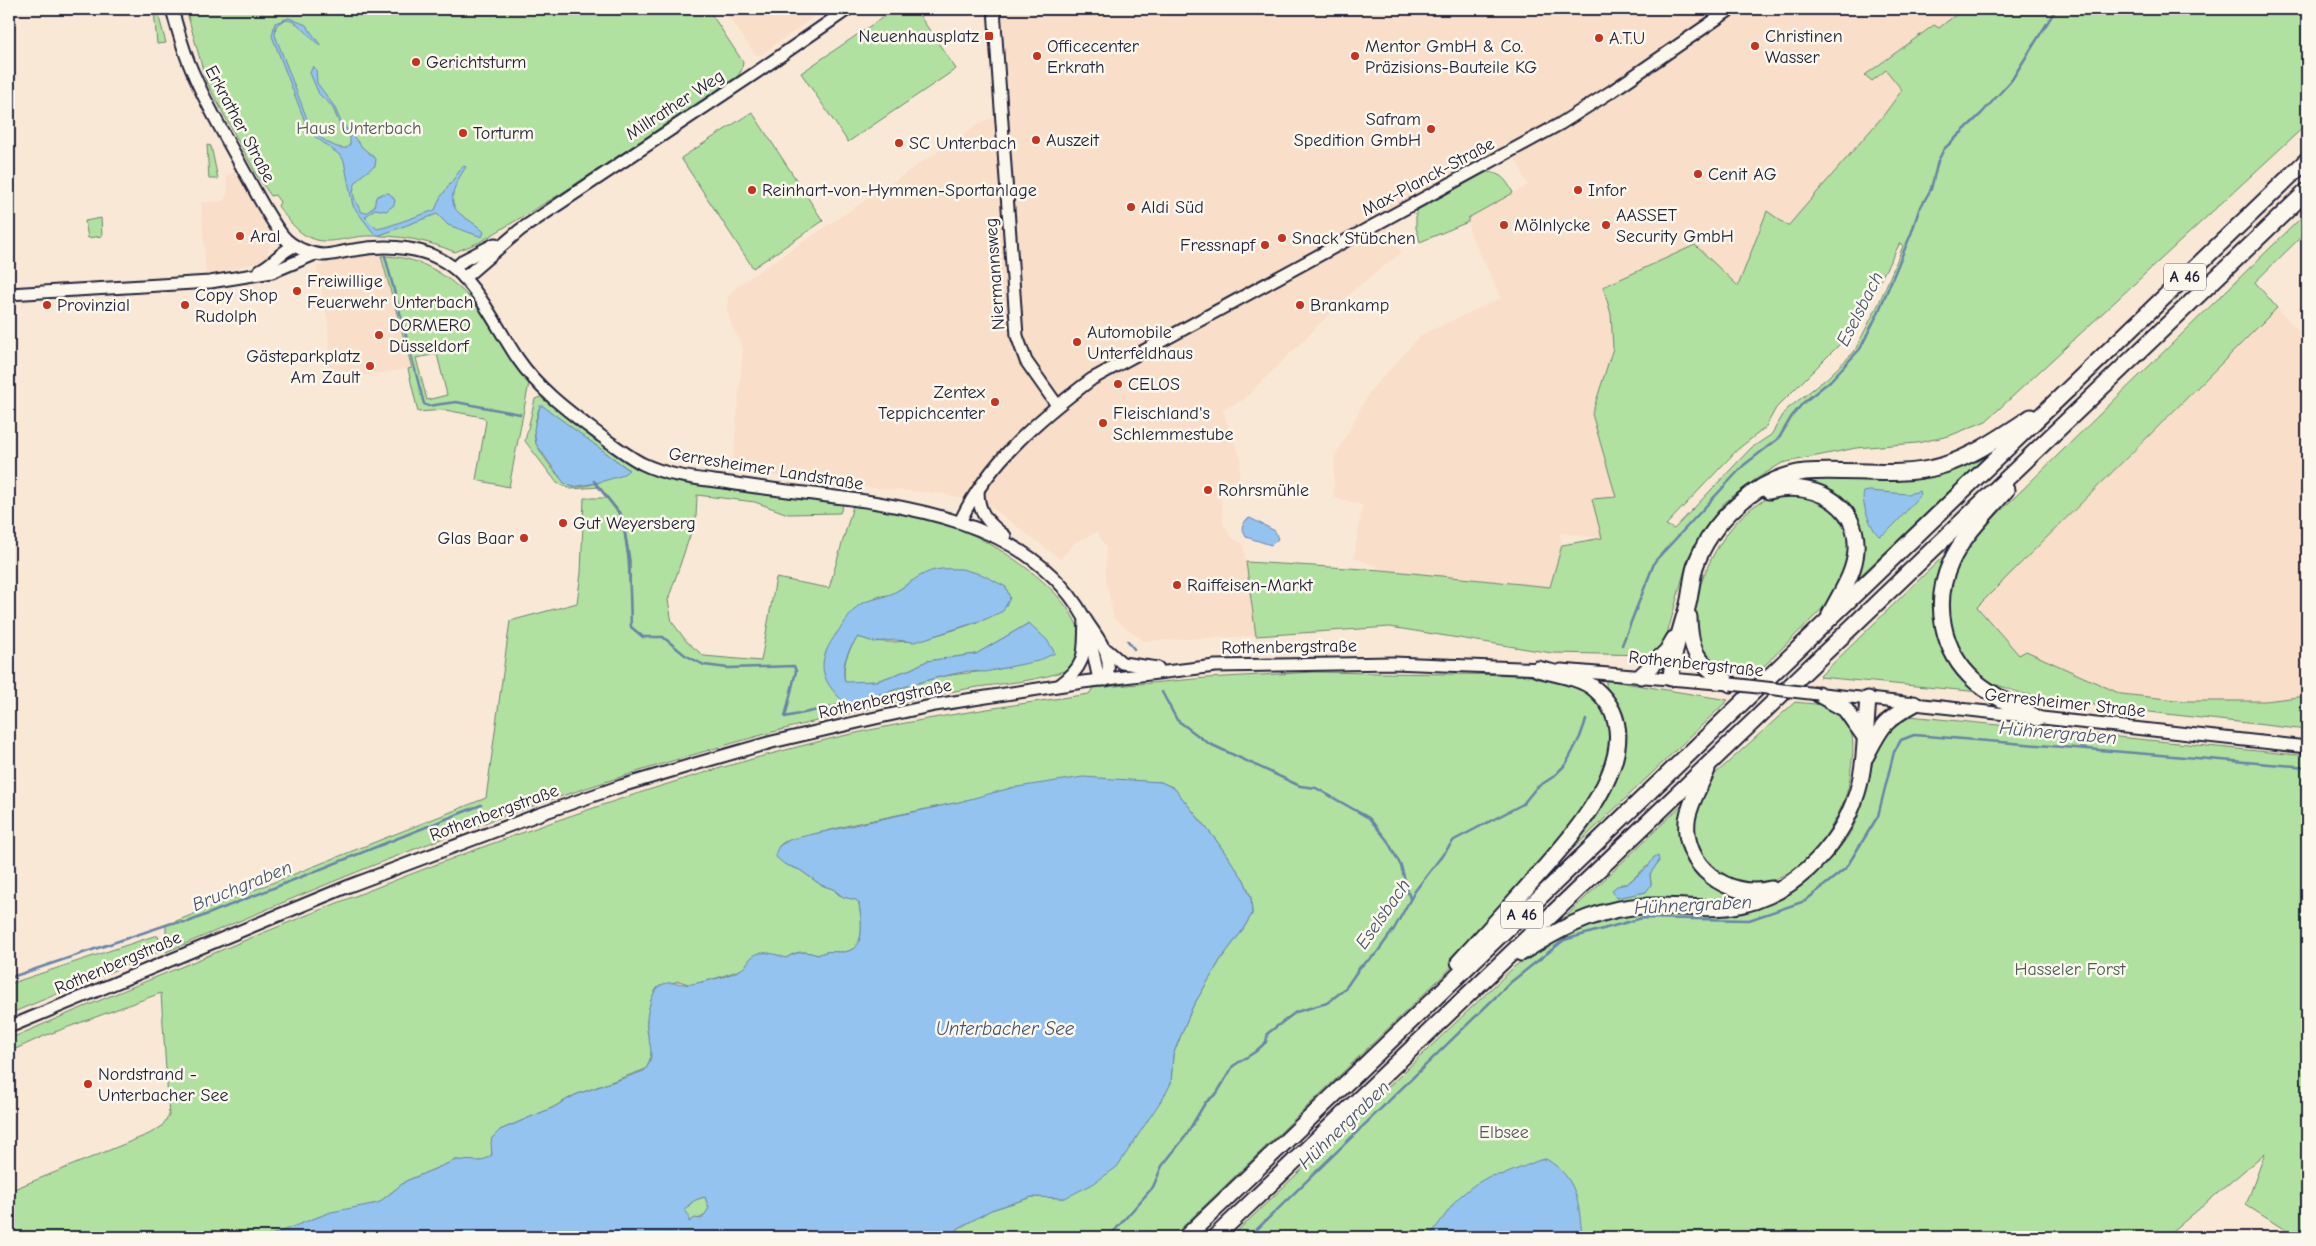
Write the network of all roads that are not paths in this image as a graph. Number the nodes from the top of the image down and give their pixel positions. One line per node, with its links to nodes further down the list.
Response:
1 (172, 9): 8 (main road, Erkrather Straße)
2 (848, 9): 7 (main road, Millrather Weg)
3 (994, 9): 16 (main road, Niermannsweg)
4 (1731, 9): 16 (main road, Max-Planck-Straße)
5 (2307, 160): 15 (highway, A 46)
6 (2307, 191): 17 (highway, A 46)
7 (520, 230): 12 (main road, Millrather Weg); 13 (main road, Millrather Weg)
8 (284, 237): 9 (main road, Erkrather Straße); 11 (main road)
9 (295, 246): 10 (main road, Gerresheimer Landstraße); 11 (main road, Gerresheimer Landstraße)
10 (315, 254): 11 (main road, Gerresheimer Landstraße); 12 (main road, Gerresheimer Landstraße)
11 (283, 260): 14 (main road, Gerresheimer Landstraße)
12 (455, 268): 13 (main road, Gerresheimer Landstraße)
13 (464, 278): 20 (main road, Gerresheimer Landstraße)
14 (9, 294)
15 (2063, 396): 19 (highway); 24 (highway, A 46)
16 (1057, 406): 18 (main road, Max-Planck-Straße)
17 (2057, 430): 37 (highway); 40 (highway, A 46)
18 (978, 491): 20 (main road, Max-Planck-Straße); 21 (main road)
19 (1748, 498): 22 (highway); 24 (highway)
20 (960, 522): 21 (main road, Gerresheimer Landstraße)
21 (1015, 546): 23 (main road, Gerresheimer Landstraße)
22 (1687, 608): 25 (highway); 32 (highway)
23 (1086, 619): 26 (main road, Gerresheimer Landstraße); 31 (main road, Gerresheimer Landstraße); 33 (main road)
24 (1823, 626): 45 (highway, A 46)
25 (1681, 627): 29 (highway); 30 (highway)
26 (1104, 647): 27 (main road); 31 (main road, Gerresheimer Landstraße)
27 (1178, 669): 28 (main road, Rothenbergstraße); 31 (main road, Rothenbergstraße)
28 (1538, 669): 29 (main road, Rothenbergstraße); 45 (highway)
29 (1641, 676): 30 (main road, Rothenbergstraße)
30 (1671, 678): 32 (main road, Rothenbergstraße)
31 (1104, 680): 33 (main road, Rothenbergstraße)
32 (1731, 684): 34 (main road, Rothenbergstraße, bridge)
33 (1059, 686): 44 (main road, Rothenbergstraße)
34 (1818, 694): 35 (main road, Gerresheimer Straße); 38 (highway)
35 (1868, 699): 36 (main road, Gerresheimer Straße); 38 (highway)
36 (1914, 704): 37 (main road, Gerresheimer Straße); 41 (highway)
37 (2037, 718): 39 (main road, Gerresheimer Straße)
38 (1865, 736): 41 (highway)
39 (2307, 747)
40 (1711, 762): 42 (highway); 43 (highway, A 46)
41 (1862, 764): 42 (highway)
42 (1789, 884): 43 (highway)
43 (1492, 971): 47 (highway, A 46)
44 (9, 1027)
45 (1399, 1032): 46 (highway, A 46)
46 (1186, 1237)
47 (1215, 1237)

